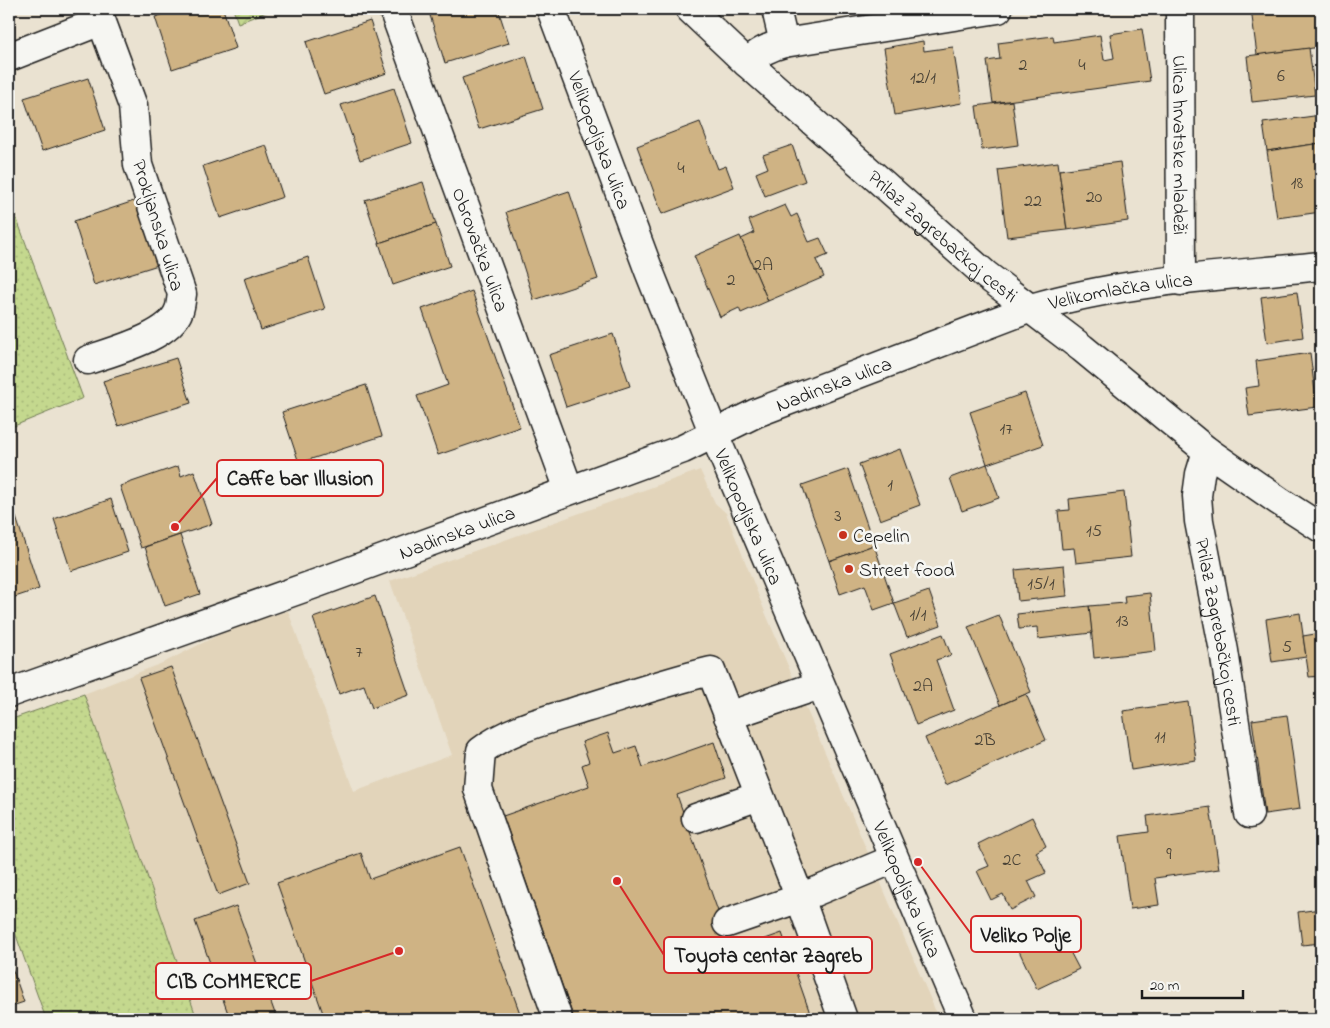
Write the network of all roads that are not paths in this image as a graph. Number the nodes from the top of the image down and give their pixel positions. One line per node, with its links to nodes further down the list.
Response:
1 (393, 9): 19 (street, Obrovačka ulica)
2 (551, 9): 17 (street, Velikopoljska ulica)
3 (690, 9): 11 (street, Prilaz Zagrebačkoj cesti)
4 (776, 9): 9 (street)
5 (998, 9): 7 (street)
6 (1180, 9): 13 (street, Ulica hrvatske mladeži)
7 (933, 14): 9 (street)
8 (99, 15): 10 (street); 16 (street, Prokljanska ulica)
9 (784, 43): 11 (street)
10 (9, 57)
11 (746, 63): 14 (street, Prilaz Zagrebačkoj cesti)
12 (1321, 266): 13 (street, Velikomlačka ulica)
13 (1181, 281): 14 (street, Velikomlačka ulica)
14 (1031, 308): 15 (street, Velikomlačka ulica); 18 (street, Prilaz Zagrebačkoj cesti)
15 (900, 358): 17 (street, Nadinska ulica)
16 (88, 360)
17 (714, 434): 19 (street, Nadinska ulica); 21 (street, Velikopoljska ulica)
18 (1206, 451): 20 (street, Prilaz Zagrebačkoj cesti); 25 (street, Prilaz Zagrebačkoj cesti)
19 (569, 490): 22 (street, Nadinska ulica)
20 (1321, 528)
21 (820, 686): 23 (street); 27 (street, Velikopoljska ulica)
22 (9, 693)
23 (728, 716): 24 (street); 30 (street)
24 (759, 796): 26 (street); 28 (street)
25 (1249, 814)
26 (696, 818)
27 (894, 859): 28 (street); 32 (street, Velikopoljska ulica)
28 (800, 898): 29 (street); 31 (street)
29 (727, 923)
30 (558, 1019)
31 (843, 1019)
32 (963, 1019)

